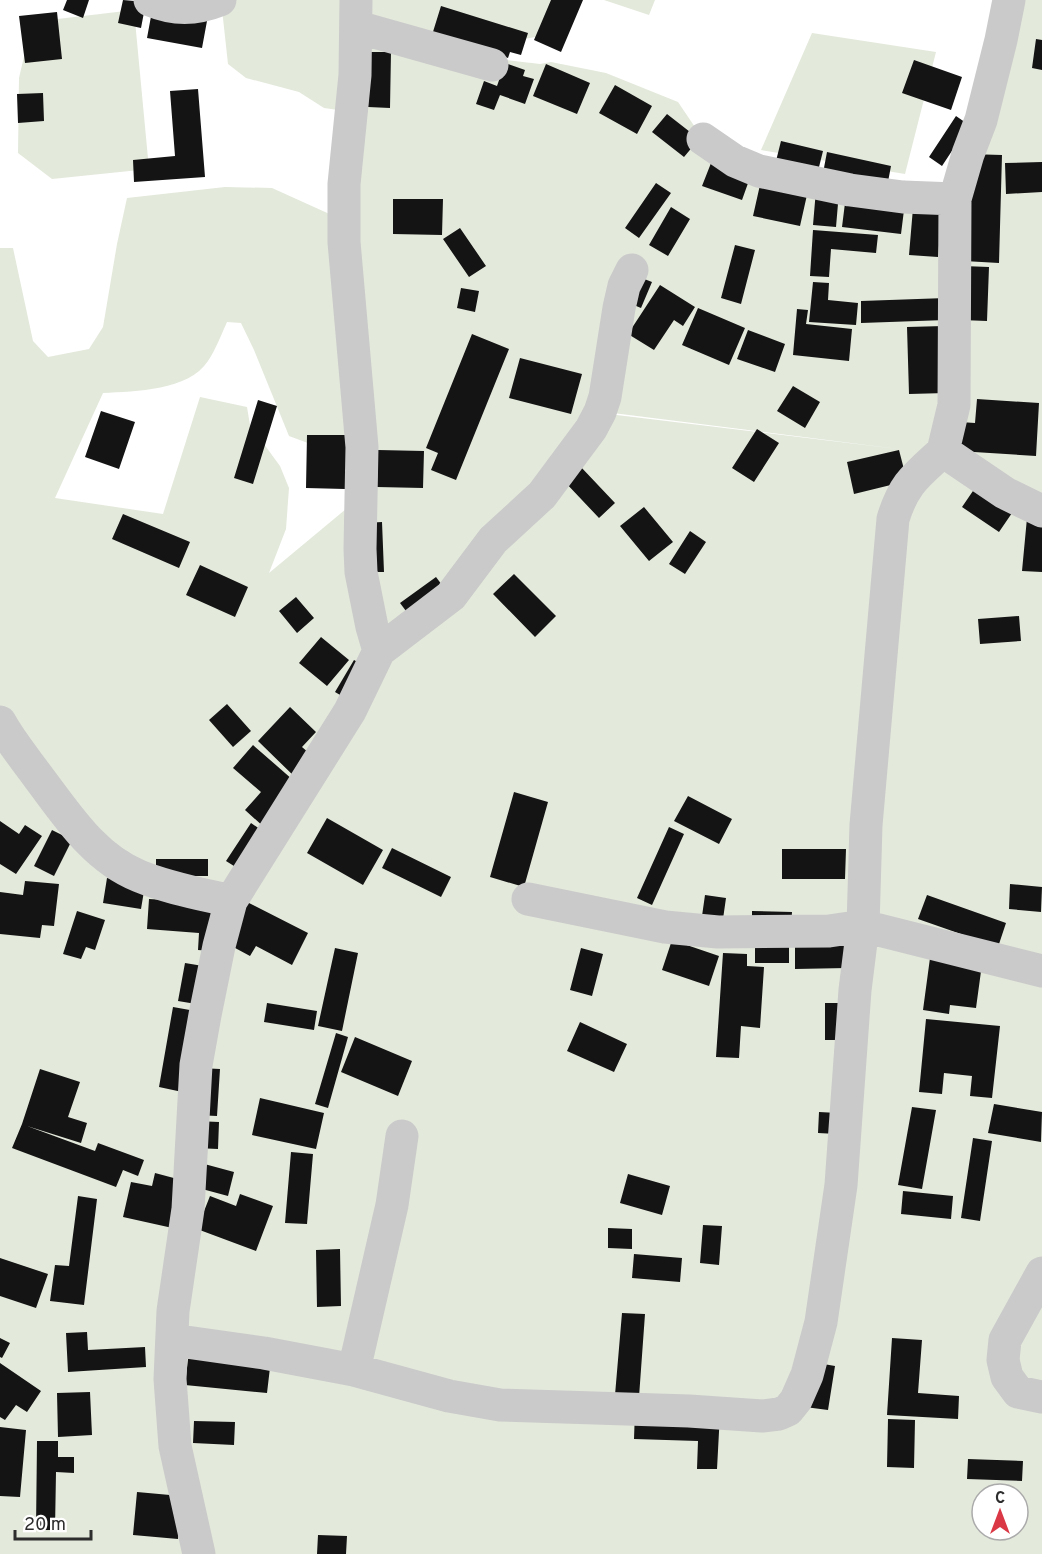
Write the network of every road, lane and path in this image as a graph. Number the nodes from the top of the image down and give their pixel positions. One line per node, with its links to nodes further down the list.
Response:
1 (150, 0): 2 (street)
2 (220, 0)
3 (1009, 0): 7 (street)
4 (356, 13): 5 (street); 11 (street)
5 (492, 65)
6 (703, 139): 7 (street)
7 (955, 199): 9 (street)
8 (632, 270): 11 (street)
9 (943, 451): 10 (street); 15 (street)
10 (1042, 511)
11 (379, 651): 14 (street)
12 (0, 722): 14 (street)
13 (528, 899): 15 (street)
14 (231, 901): 19 (street)
15 (863, 926): 16 (street); 20 (street)
16 (1042, 971)
17 (402, 1136): 20 (street)
18 (1042, 1273): 21 (street)
19 (172, 1341): 20 (street); 22 (street)
20 (354, 1370)
21 (1042, 1397)
22 (199, 1554)

